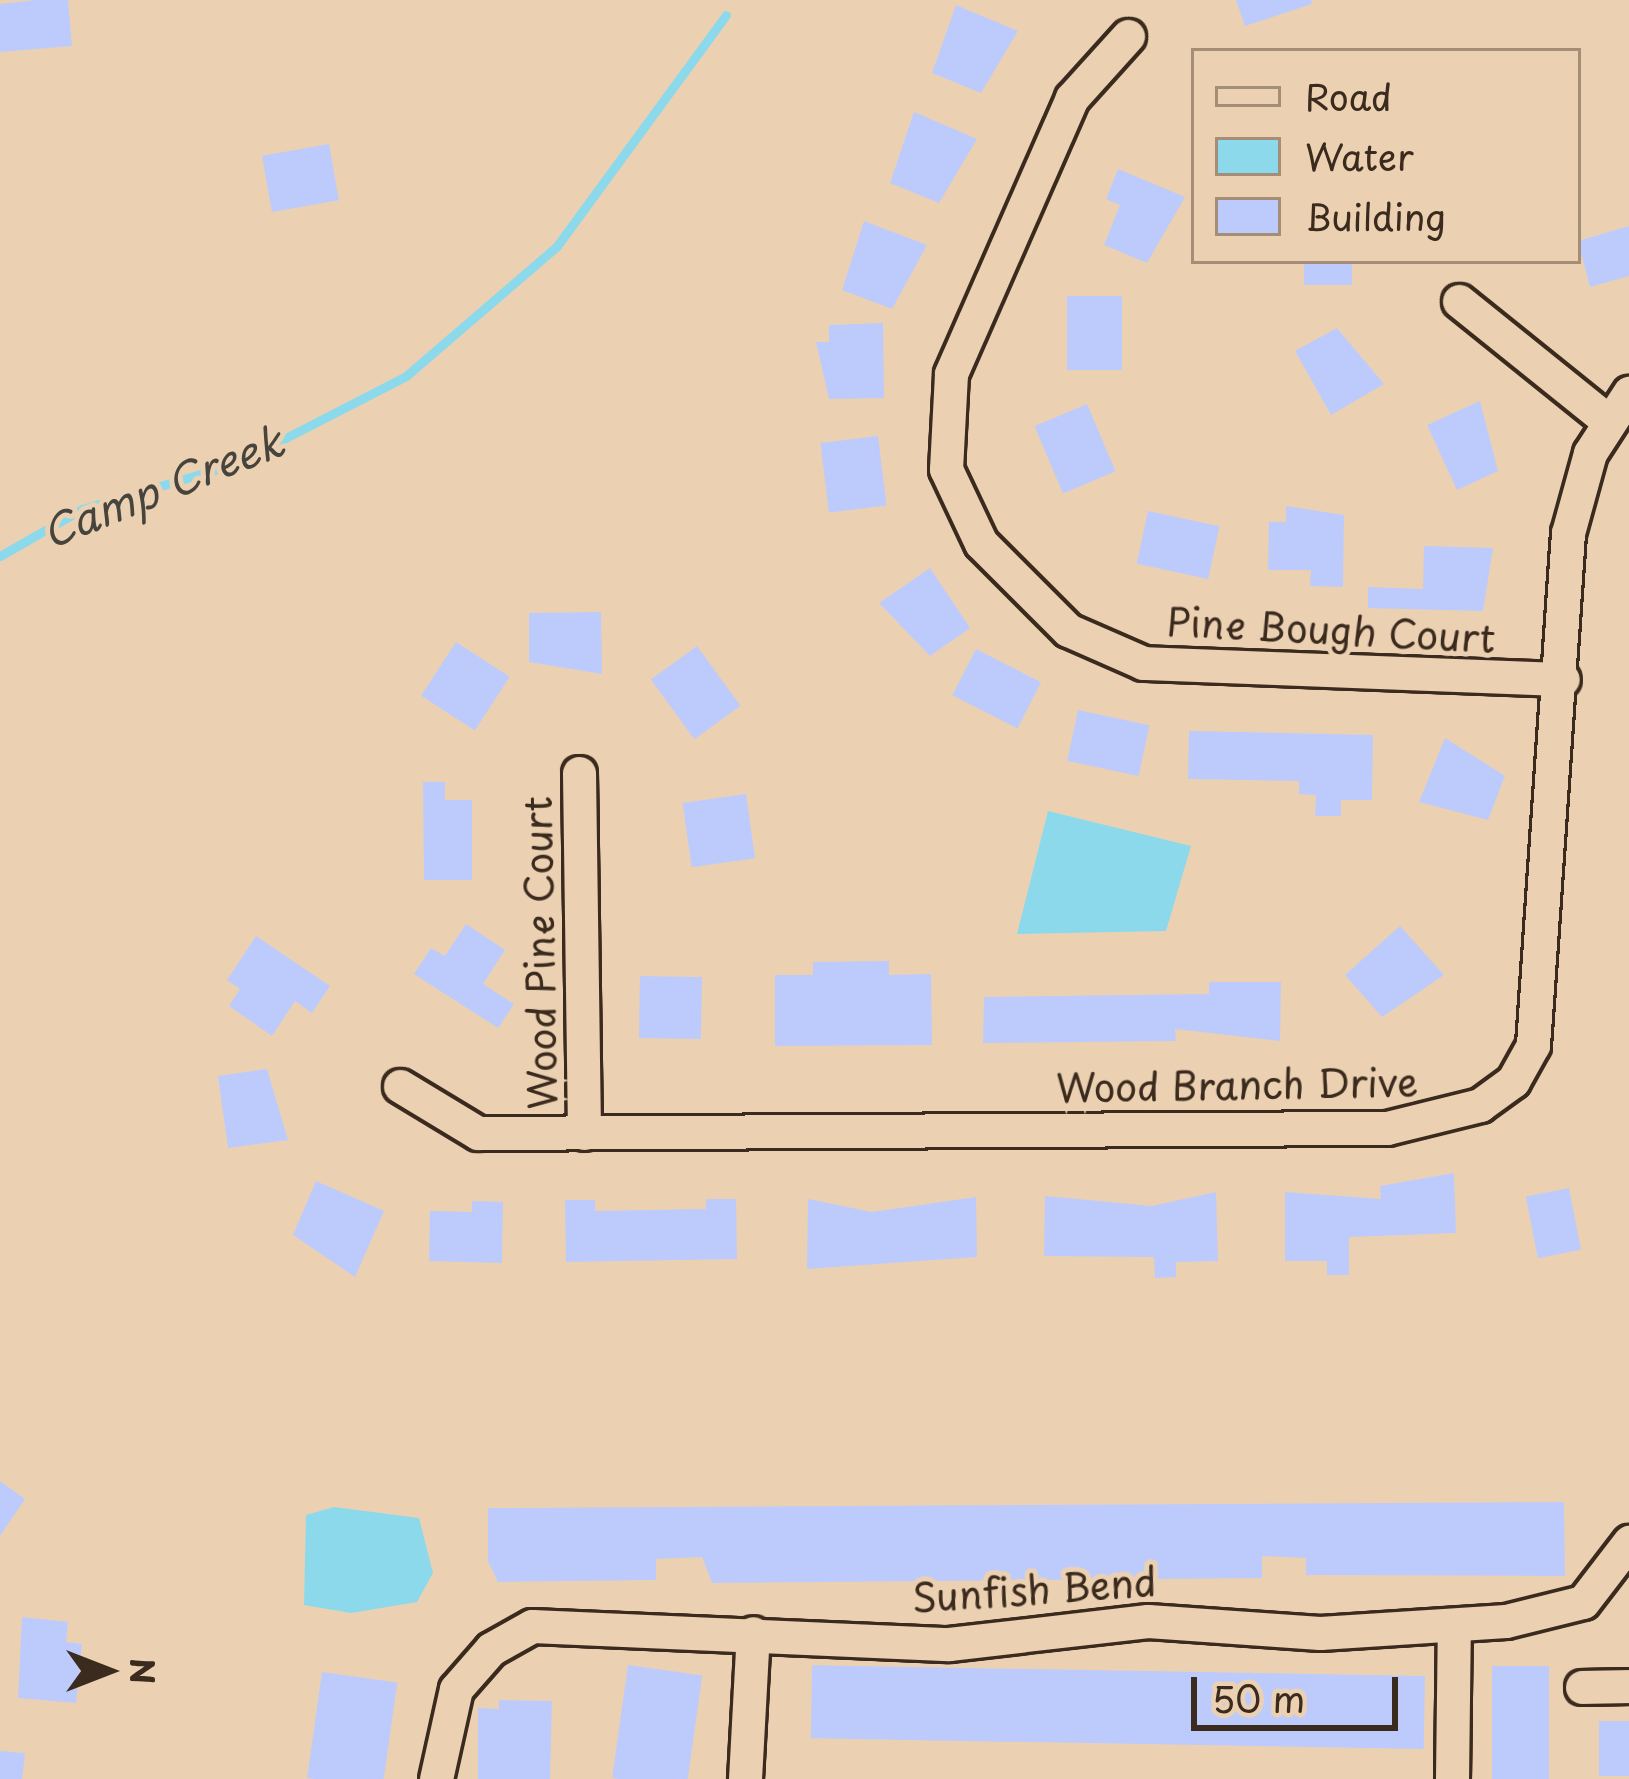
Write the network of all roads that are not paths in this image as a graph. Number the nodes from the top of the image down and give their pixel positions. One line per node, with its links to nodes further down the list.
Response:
1 (1128, 36): 5 (street, Pine Bough Court)
2 (1459, 301): 4 (street)
3 (1629, 393): 4 (street, Wood Branch Drive)
4 (1608, 421): 5 (street, Wood Branch Drive)
5 (1563, 679): 8 (street, Wood Branch Drive)
6 (579, 772): 8 (street, Wood Pine Court)
7 (400, 1086): 8 (street, Wood Branch Drive)
8 (584, 1133)
9 (1629, 1542): 10 (street, Sunfish Bend)
10 (1454, 1624): 11 (street, Sunfish Bend); 16 (street)
11 (753, 1633): 14 (street, Sunfish Bend); 15 (street)
12 (1629, 1686): 13 (street)
13 (1582, 1687)
14 (436, 1779)
15 (745, 1779)
16 (1452, 1779)

